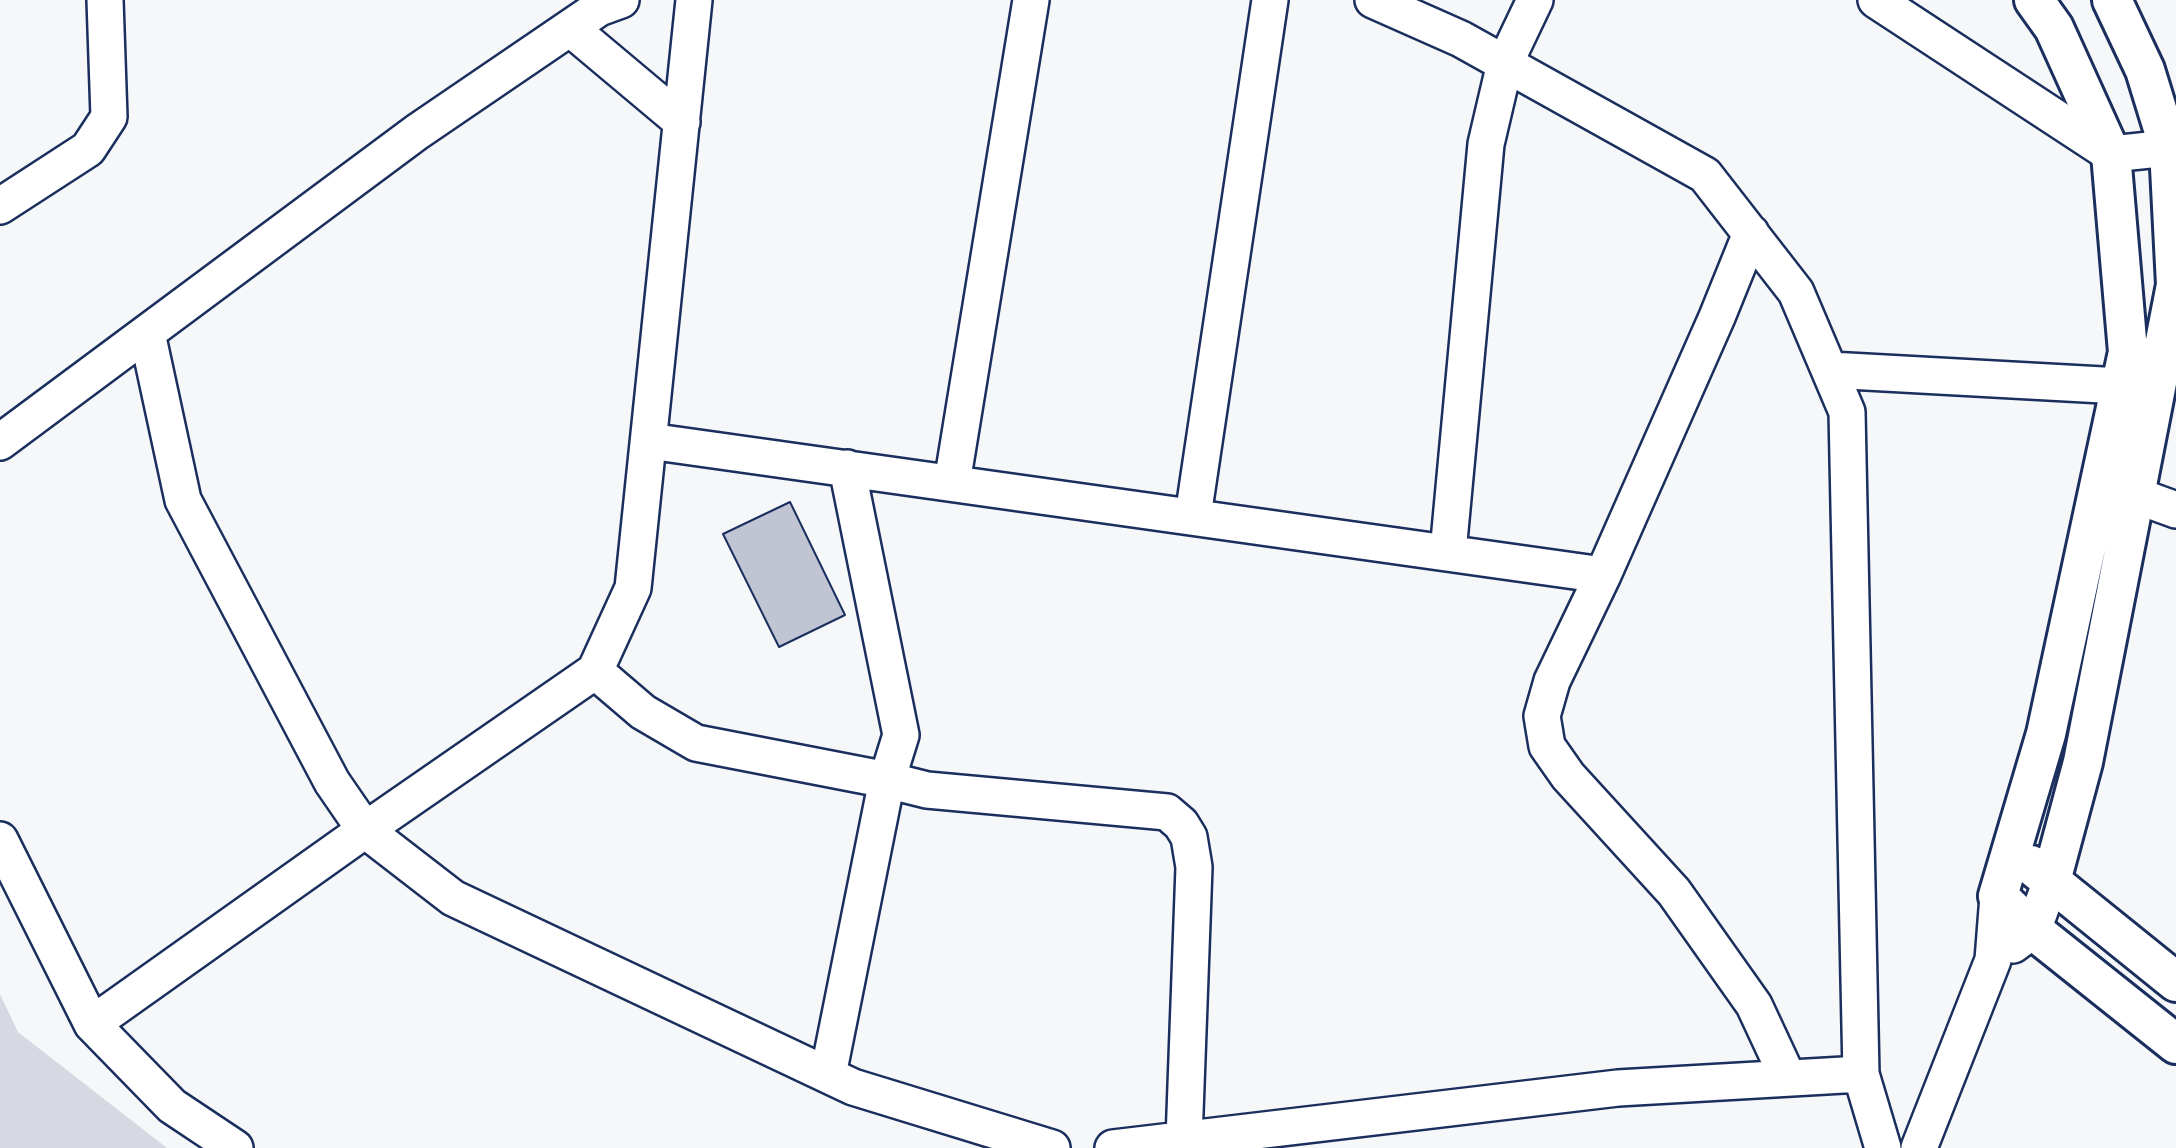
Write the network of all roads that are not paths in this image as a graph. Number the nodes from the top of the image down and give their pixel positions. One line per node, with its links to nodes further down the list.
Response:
1 (105, 0): 16 (street)
2 (621, 0): 11 (street)
3 (694, 0): 13 (street)
4 (1031, 0): 26 (street)
5 (1270, 0): 29 (street)
6 (1373, 0): 12 (street)
7 (1535, 0): 12 (street)
8 (1877, 0): 15 (street)
9 (2035, 0): 15 (main road)
10 (2112, 0): 14 (main road)
11 (569, 28): 13 (street); 19 (street)
12 (1505, 63): 17 (street); 30 (street)
13 (682, 122): 22 (street)
14 (2169, 148): 15 (street); 18 (main road)
15 (2111, 154): 21 (main road)
16 (0, 206)
17 (1751, 233): 20 (street); 31 (street)
18 (2175, 258): 27 (main road)
19 (147, 333): 23 (street); 34 (street)
20 (1830, 370): 21 (street); 44 (street)
21 (2121, 386): 25 (main road)
22 (649, 441): 24 (street); 32 (street)
23 (0, 442)
24 (847, 468): 26 (street); 33 (street)
25 (2102, 473): 27 (street); 36 (main road)
26 (952, 483): 29 (street)
27 (2135, 495): 28 (street); 37 (main road)
28 (2176, 510)
29 (1193, 516): 30 (street)
30 (1448, 552): 31 (street)
31 (1603, 575): 46 (street)
32 (595, 671): 33 (street); 34 (street)
33 (887, 780): 45 (street); 47 (street)
34 (365, 830): 42 (street); 45 (street)
35 (0, 840): 42 (street)
36 (2013, 851): 37 (main road); 38 (main road)
37 (2052, 881): 39 (street); 41 (main road)
38 (1998, 896): 39 (main road); 40 (street)
39 (2033, 930): 40 (street); 43 (main road)
40 (1993, 960): 52 (street)
41 (2176, 982)
42 (92, 1024): 49 (street)
43 (2176, 1044)
44 (1861, 1074): 46 (street); 51 (street)
45 (828, 1075): 48 (street)
46 (1788, 1078): 47 (street)
47 (1184, 1140): 50 (street)
48 (1044, 1147)
49 (235, 1148)
50 (1113, 1148)
51 (1883, 1148)
52 (1919, 1148)

